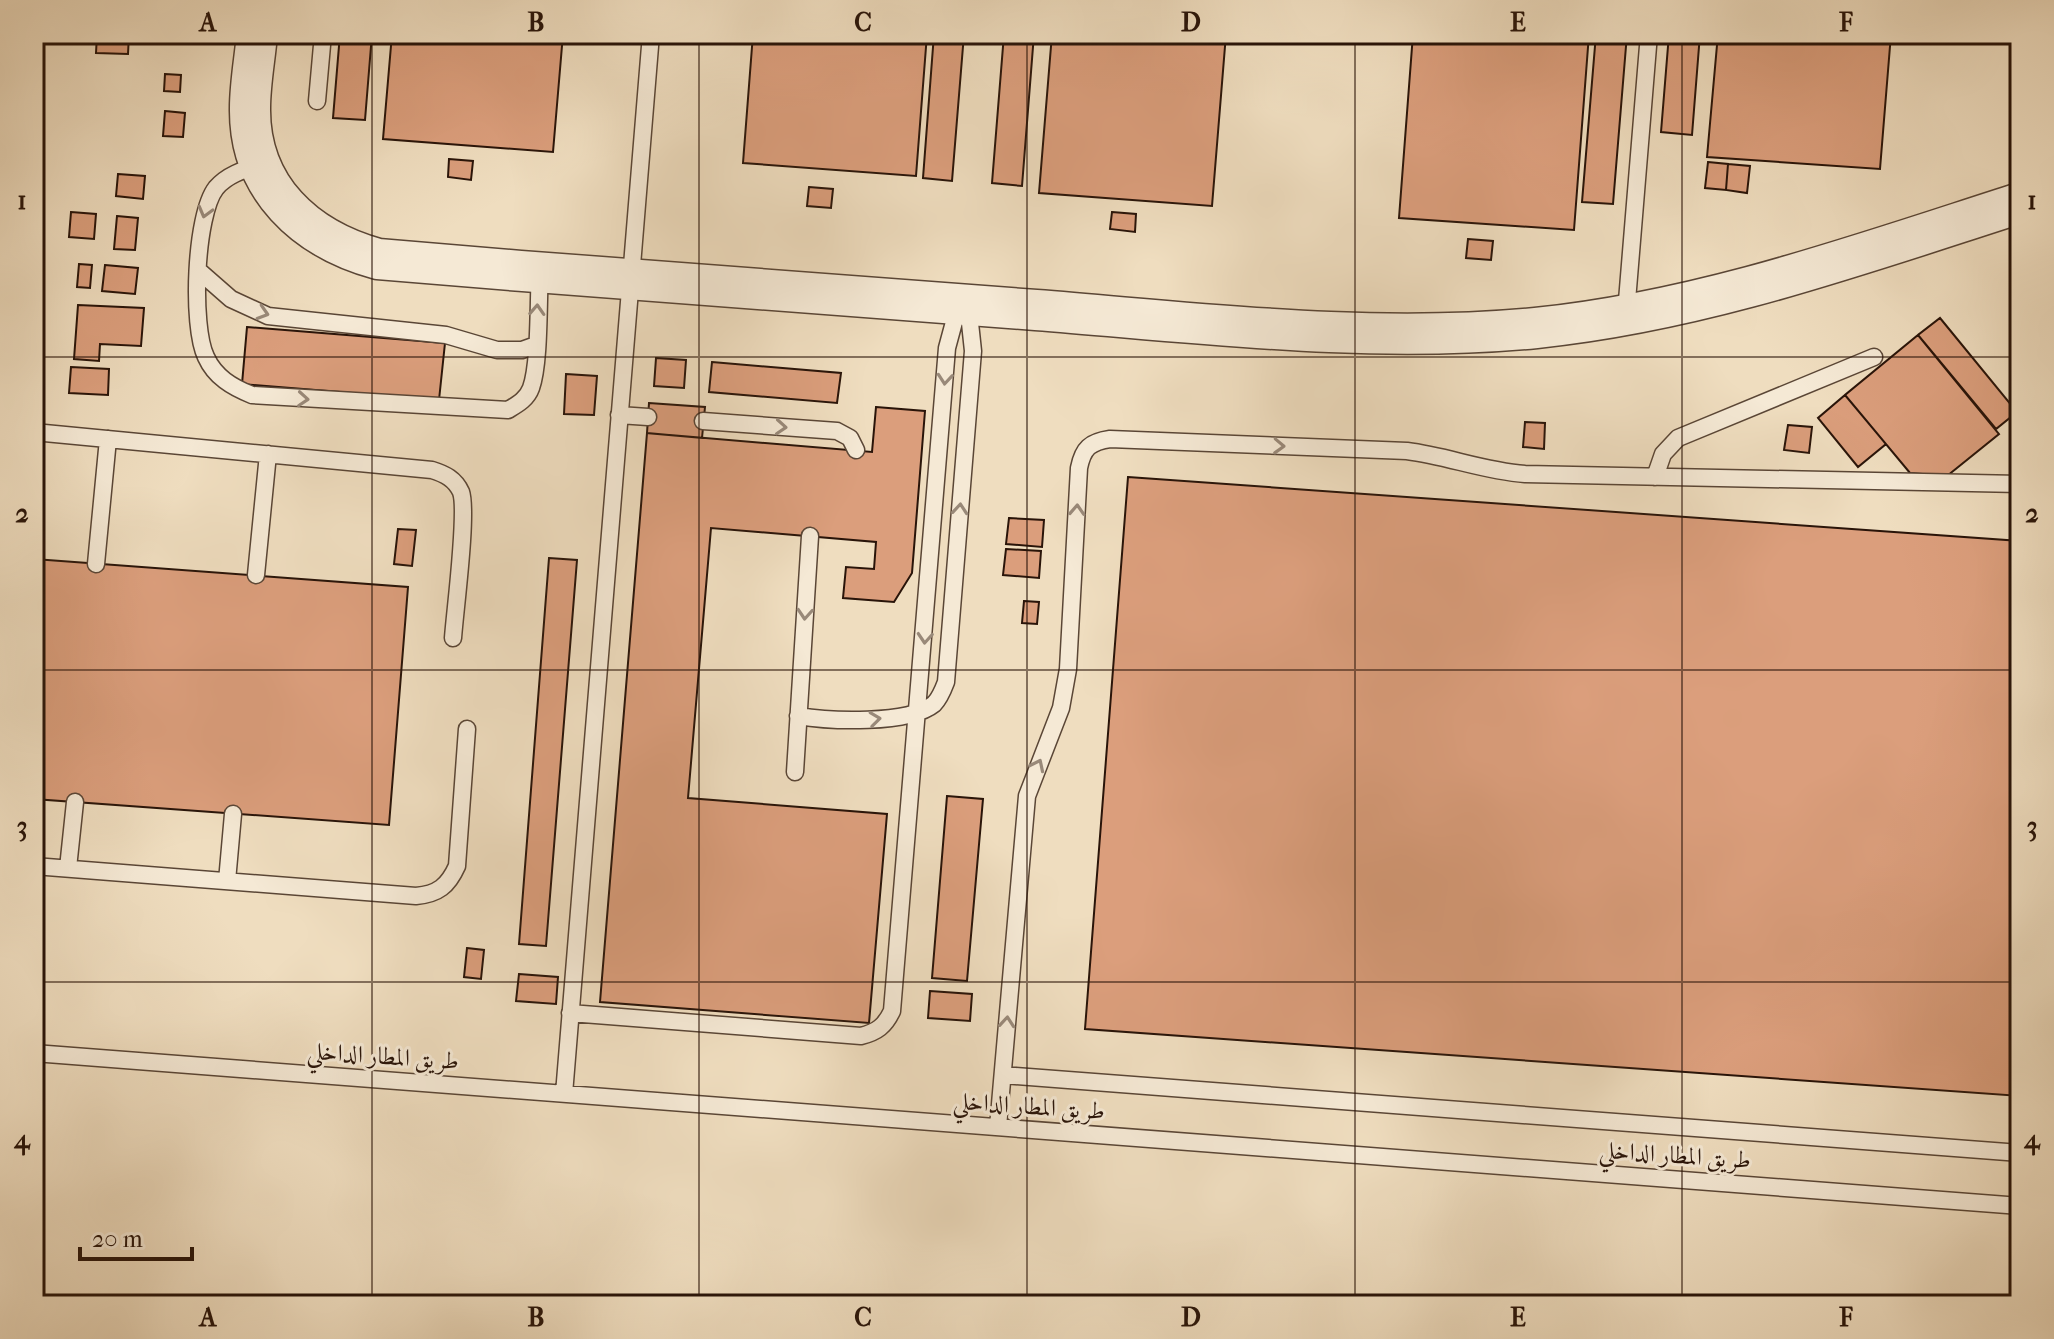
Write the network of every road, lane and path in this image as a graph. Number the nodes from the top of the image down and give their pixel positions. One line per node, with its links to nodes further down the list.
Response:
1 (257, 34): 6 (street)
2 (323, 34): 5 (lane)
3 (651, 34): 10 (lane)
4 (1649, 34): 12 (lane)
5 (317, 101)
6 (260, 164): 8 (lane, one-way to 8); 9 (street)
7 (2020, 203): 12 (street)
8 (199, 271): 13 (lane, one-way to 13); 13 (lane, one-way to 13)
9 (540, 272): 10 (street); 13 (lane, one-way to 9)
10 (631, 278): 11 (street); 15 (lane)
11 (963, 304): 12 (street); 28 (lane, one-way to 28); 28 (lane, one-way to 11)
12 (1626, 315)
13 (536, 345)
14 (1874, 357): 22 (lane)
15 (619, 415): 16 (lane); 37 (lane)
16 (648, 417)
17 (703, 421): 20 (lane, one-way to 20)
18 (34, 432): 19 (lane)
19 (108, 439): 21 (lane); 25 (lane)
20 (856, 450)
21 (268, 454): 26 (lane); 27 (lane)
22 (1655, 477): 23 (lane); 39 (lane, one-way to 22)
23 (2020, 484)
24 (810, 536): 29 (lane, one-way to 29)
25 (96, 564)
26 (256, 575)
27 (453, 638)
28 (919, 711): 29 (lane, one-way to 28); 37 (lane)
29 (798, 716): 31 (lane)
30 (467, 729): 36 (lane)
31 (795, 772)
32 (75, 802): 35 (lane)
33 (233, 814): 36 (lane)
34 (34, 866): 35 (lane)
35 (68, 868): 36 (lane)
36 (227, 881)
37 (570, 1013): 40 (lane)
38 (34, 1053): 40 (lane, طريق المطار الداخلي)
39 (1003, 1075): 41 (lane); 42 (lane)
40 (564, 1094): 41 (lane, طريق المطار الداخلي)
41 (998, 1127): 43 (lane, طريق المطار الداخلي)
42 (2020, 1153)
43 (2020, 1206)

